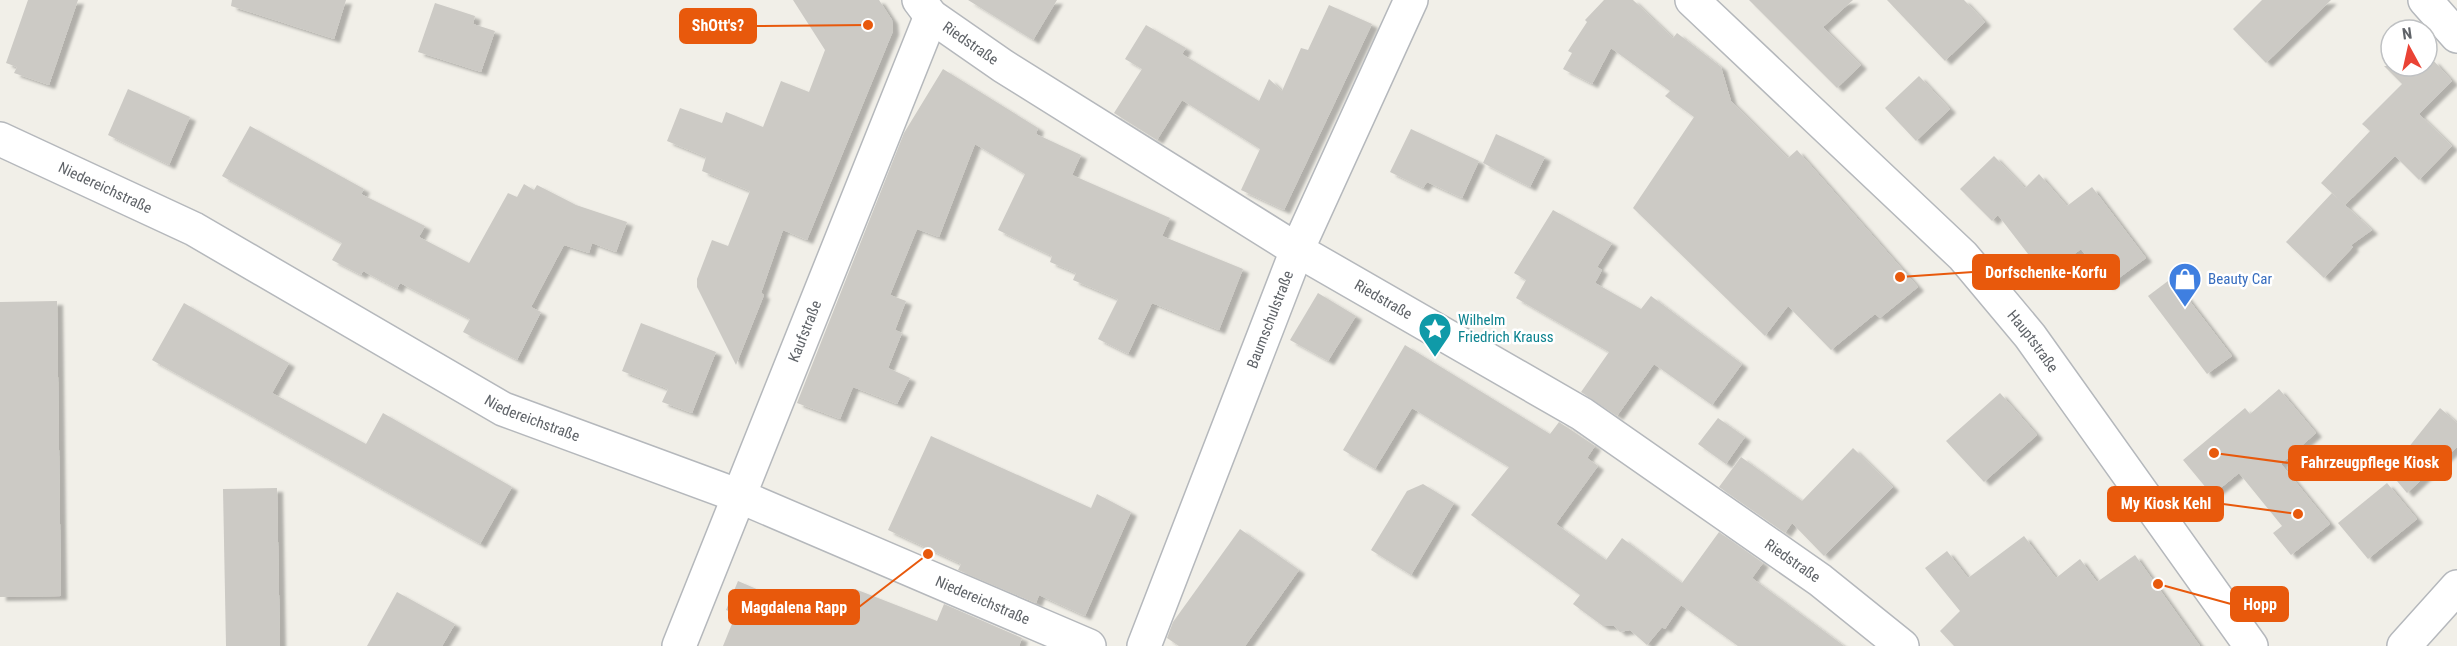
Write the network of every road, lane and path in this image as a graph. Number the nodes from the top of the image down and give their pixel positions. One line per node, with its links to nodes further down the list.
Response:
1 (1411, 0): 7 (street, Baumschulstraße)
2 (1692, 0): 14 (street, Hauptstraße)
3 (2425, 0): 5 (street)
4 (925, 8): 7 (street, Riedstraße); 8 (street, Kaufstraße)
5 (2457, 36)
6 (0, 139): 8 (street, Niedereichstraße)
7 (1298, 250): 12 (street, Baumschulstraße); 13 (street, Riedstraße)
8 (739, 496): 10 (street, Kaufstraße); 11 (street, Niedereichstraße)
9 (2457, 587): 15 (street)
10 (679, 646)
11 (1089, 646)
12 (1144, 646)
13 (1902, 646)
14 (2251, 646)
15 (2404, 646)

